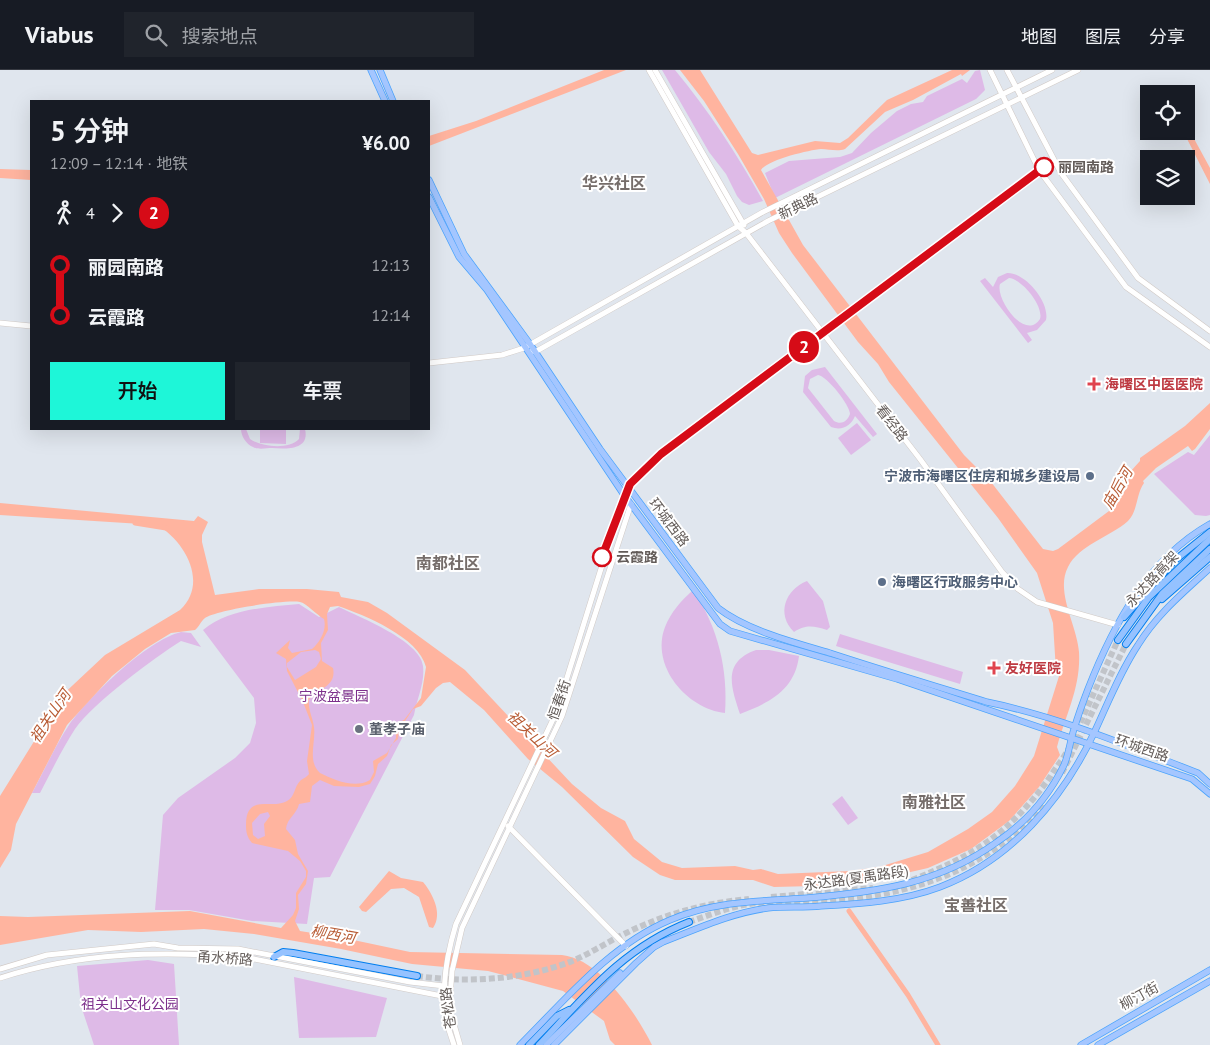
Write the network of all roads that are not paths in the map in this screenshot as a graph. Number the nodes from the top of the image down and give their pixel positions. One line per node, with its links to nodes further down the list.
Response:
1 (371, 70): 12 (main road)
2 (380, 70): 13 (main road)
3 (649, 70): 17 (main road, 看经路)
4 (655, 70): 17 (main road, 看经路)
5 (990, 70): 10 (main road)
6 (1007, 70): 9 (main road)
7 (1052, 70): 9 (main road, 新典路)
8 (1078, 70): 11 (main road, 新典路)
9 (1016, 88): 10 (main road, 新典路); 11 (main road)
10 (1001, 95): 14 (main road); 17 (main road, 新典路)
11 (1021, 98): 14 (main road, 新典路); 21 (main road)
12 (385, 100)
13 (393, 100)
14 (1006, 105): 18 (main road, 新典路); 23 (main road)
15 (430, 182): 22 (main road, 环城西路)
16 (430, 199): 22 (main road, 环城西路)
17 (741, 225): 18 (main road, 看经路); 22 (main road, 新典路)
18 (746, 233): 24 (main road, 新典路); 36 (main road, 看经路)
19 (0, 323): 20 (main road)
20 (30, 326)
21 (1210, 331)
22 (527, 346): 24 (main road, 环城西路); 25 (main road, 新典路); 26 (main road, 环城西路)
23 (1210, 348)
24 (535, 352): 39 (main road, 环城西路)
25 (430, 362)
26 (624, 494): 27 (main road, 环城西路); 45 (main road, 恒春街)
27 (631, 504): 41 (main road, 环城西路); 46 (main road, 恒春街)
28 (1210, 524): 35 (main road, 永达路(夏禹路段))
29 (1210, 532): 35 (highway)
30 (1210, 539): 37 (highway, 永达路高架)
31 (1210, 549): 34 (highway, 永达路高架)
32 (1210, 557): 34 (highway)
33 (1210, 568): 40 (main road, 永达路(夏禹路段))
34 (1148, 611): 38 (highway, 永达路高架)
35 (1124, 617): 36 (main road, 永达路(夏禹路段))
36 (1118, 624): 39 (main road, 永达路(夏禹路段))
37 (1118, 640)
38 (1126, 644)
39 (1074, 727): 40 (main road, 环城西路); 41 (main road, 永达路(夏禹路段))
40 (1094, 733): 42 (main road, 永达路(夏禹路段)); 43 (main road, 环城西路)
41 (1071, 738): 42 (main road, 环城西路); 48 (main road, 永达路(夏禹路段))
42 (1088, 744): 44 (main road, 环城西路); 60 (main road, 永达路(夏禹路段))
43 (1210, 784)
44 (1210, 794)
45 (505, 822): 46 (main road); 50 (main road, 恒春街)
46 (510, 828): 48 (main road); 49 (main road, 恒春街)
47 (689, 922): 59 (highway)
48 (626, 946): 63 (main road, 永达路(夏禹路段))
49 (456, 950): 58 (main road, 苍松路)
50 (448, 951): 57 (main road, 苍松路)
51 (274, 957): 52 (main road, 甬水桥路); 54 (highway); 57 (main road, 甬水桥路)
52 (0, 969)
53 (1210, 970): 68 (main road, 柳汀街)
54 (417, 976)
55 (0, 978): 58 (main road, 甬水桥路)
56 (1210, 981): 69 (main road, 柳汀街)
57 (444, 986): 58 (main road, 苍松路)
58 (447, 997): 61 (main road, 苍松路); 62 (main road, 苍松路)
59 (575, 1007): 64 (highway); 65 (highway)
60 (582, 1013): 66 (main road); 67 (main road)
61 (454, 1045)
62 (460, 1045)
63 (520, 1045)
64 (529, 1045)
65 (539, 1045)
66 (546, 1045)
67 (554, 1045)
68 (1081, 1045)
69 (1098, 1045)

